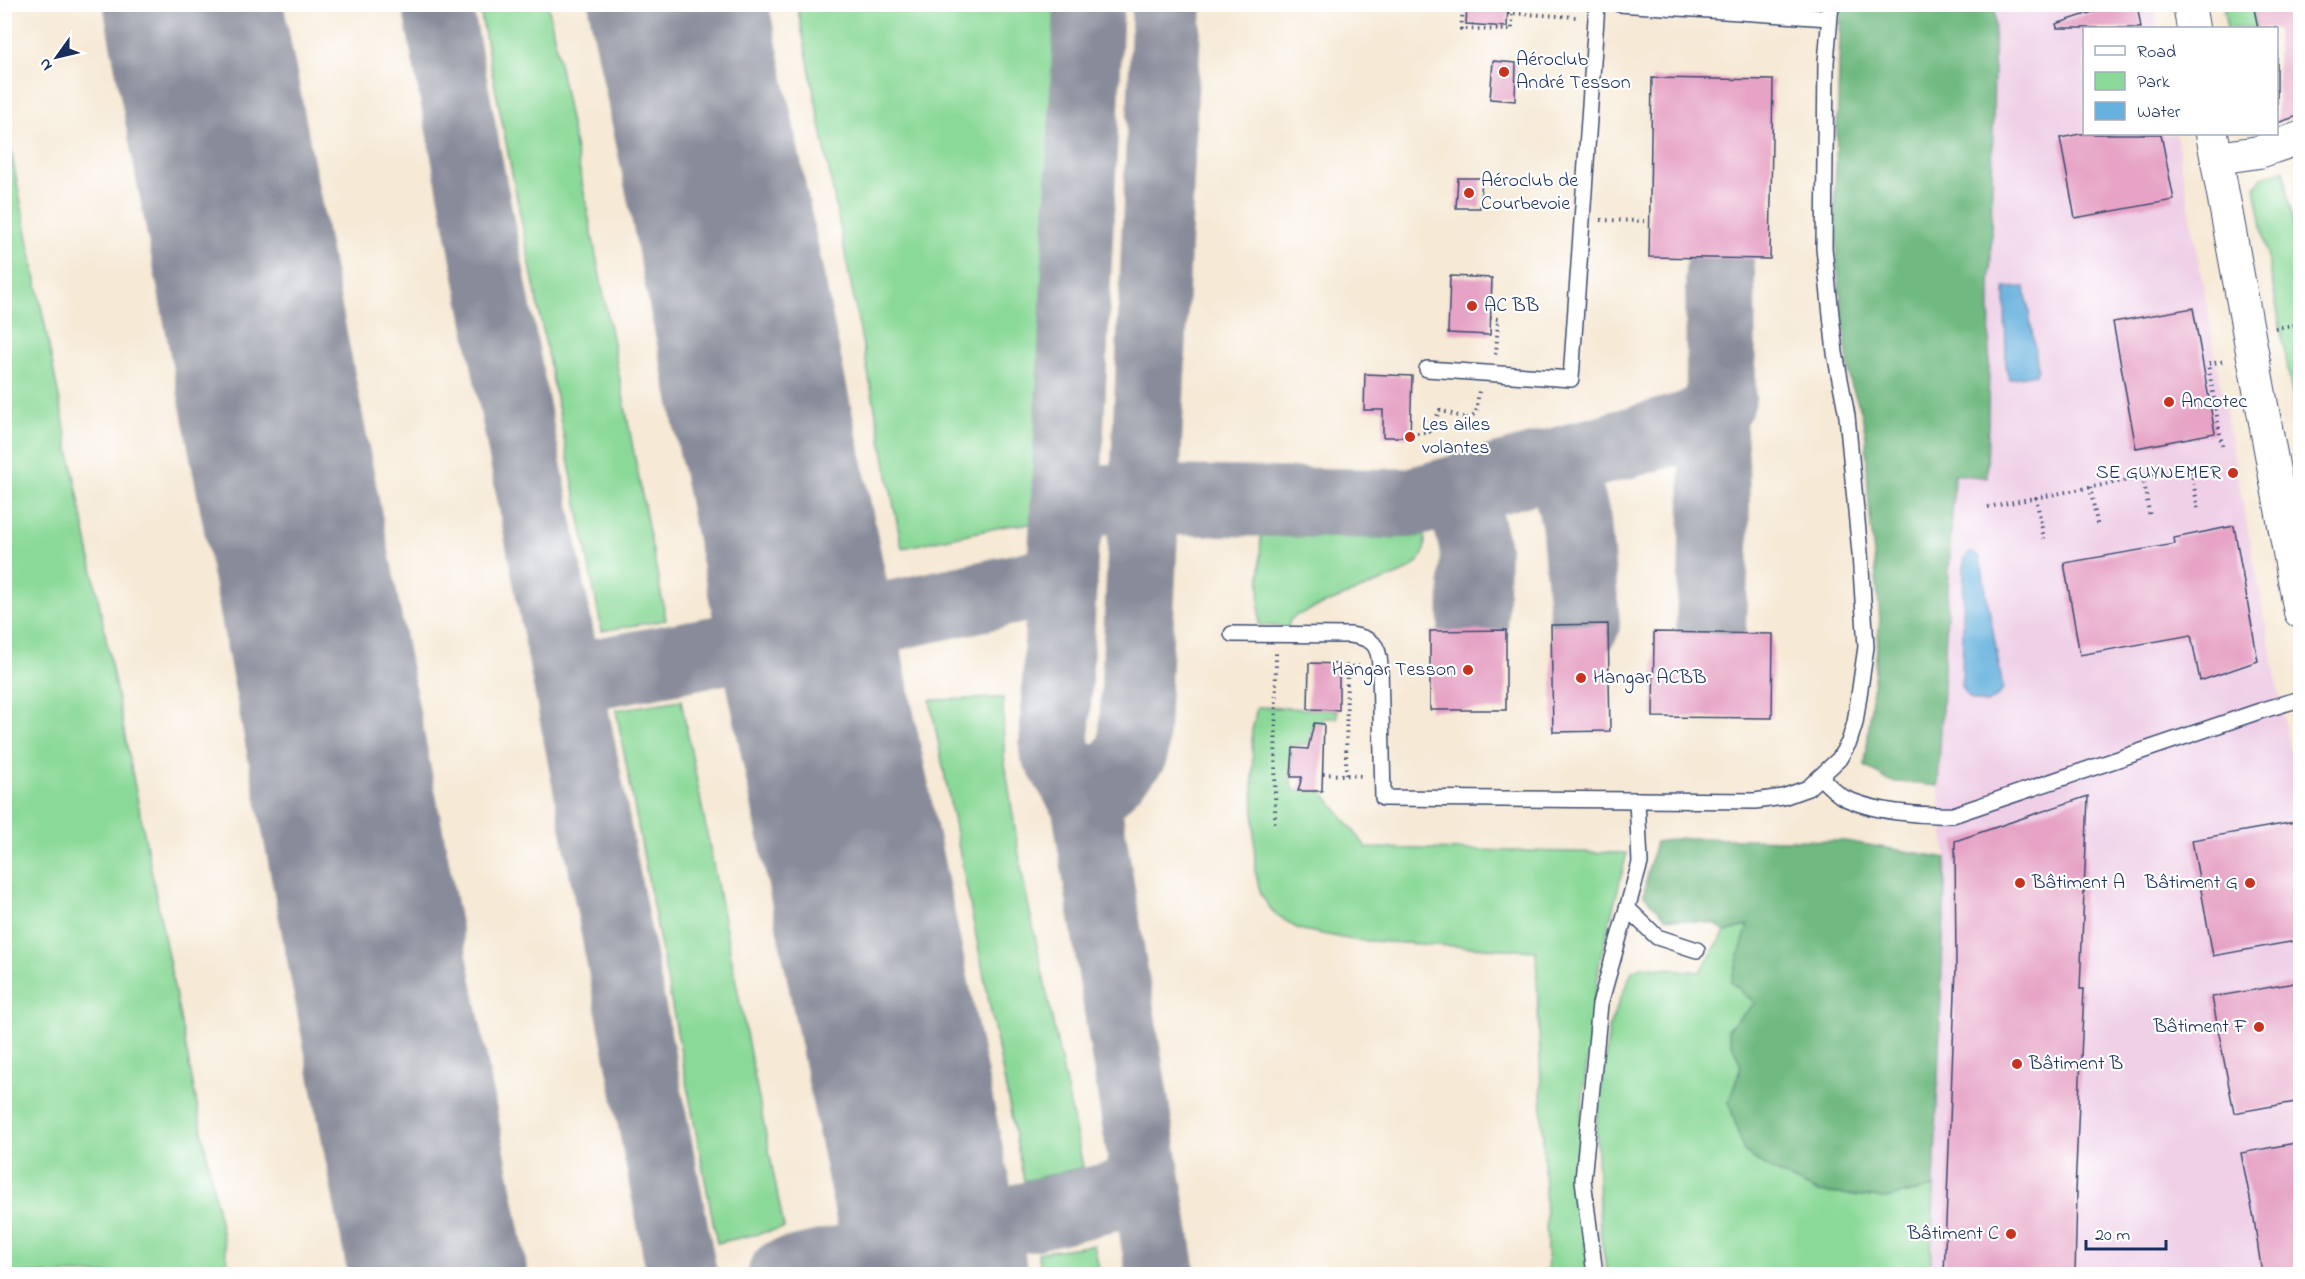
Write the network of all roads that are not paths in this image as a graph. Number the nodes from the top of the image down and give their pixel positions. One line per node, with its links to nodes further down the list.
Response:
1 (1619, 4): 4 (lane)
2 (2189, 4): 5 (street)
3 (1597, 11): 8 (lane)
4 (1830, 11): 12 (lane)
5 (2193, 27)
6 (2301, 138): 7 (street)
7 (2215, 146): 9 (street)
8 (1427, 369)
9 (2301, 612)
10 (1232, 634): 13 (lane)
11 (2301, 699): 12 (lane)
12 (1820, 777): 13 (lane)
13 (1637, 800): 14 (lane)
14 (1627, 908): 15 (lane); 16 (lane)
15 (1697, 950)
16 (1595, 1275)

